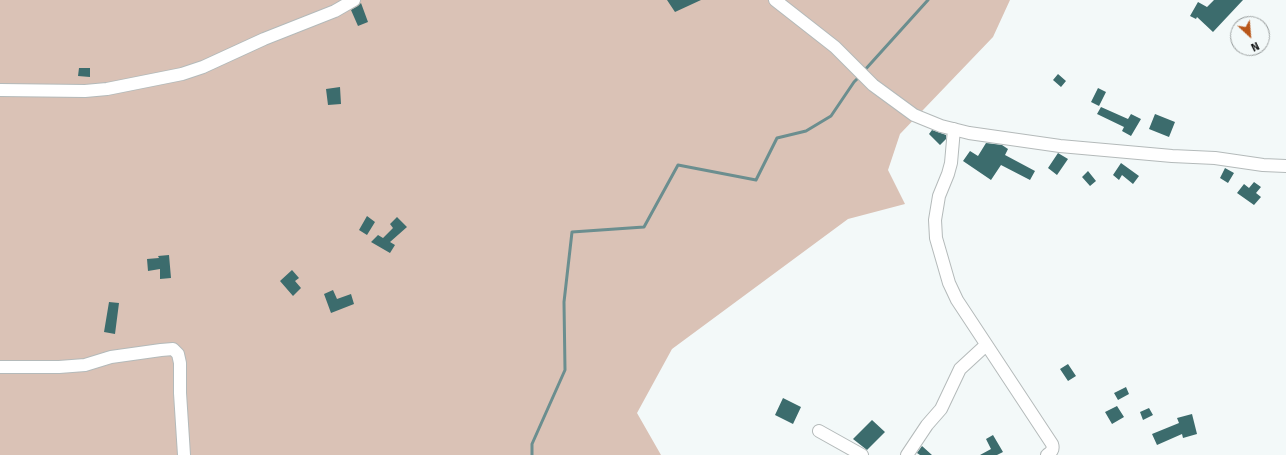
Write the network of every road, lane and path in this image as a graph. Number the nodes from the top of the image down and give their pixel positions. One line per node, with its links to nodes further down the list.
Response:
1 (354, 0): 3 (street)
2 (775, 0): 4 (street)
3 (0, 90)
4 (954, 129): 5 (street); 6 (street)
5 (1286, 166)
6 (986, 345): 11 (street); 12 (street)
7 (0, 367): 9 (street)
8 (819, 431): 10 (street)
9 (184, 455)
10 (862, 455)
11 (907, 455)
12 (1047, 455)

